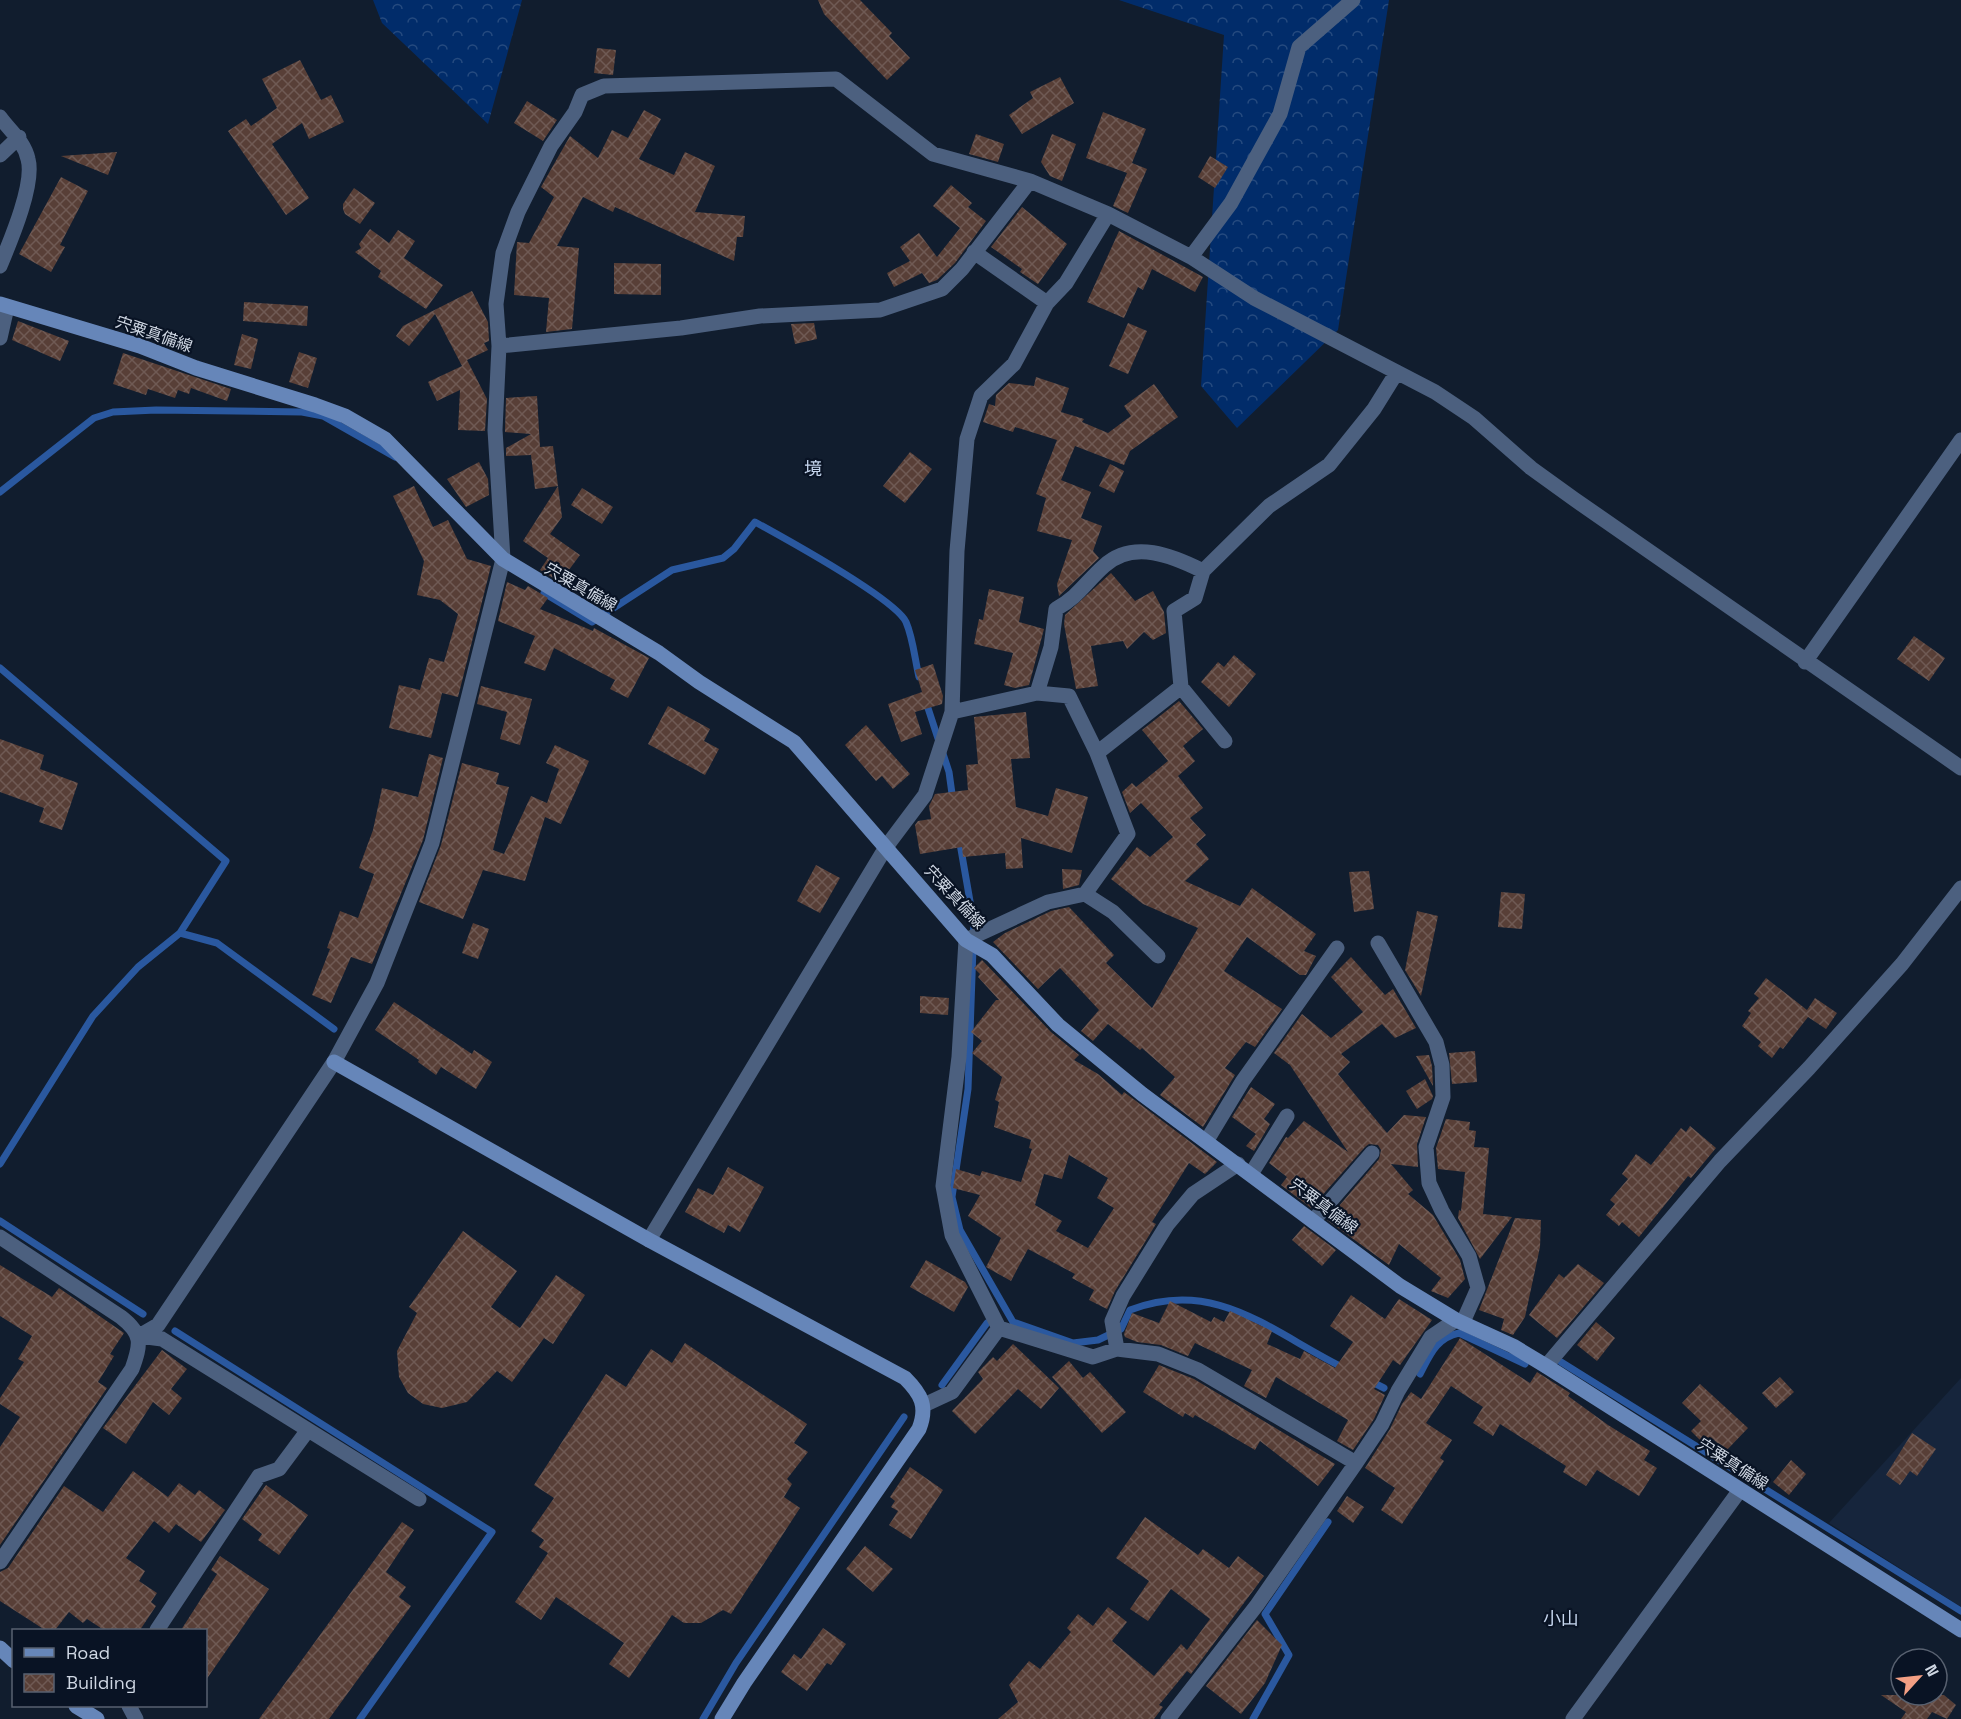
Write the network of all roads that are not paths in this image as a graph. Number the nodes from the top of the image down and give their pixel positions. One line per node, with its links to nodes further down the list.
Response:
1 (1353, 0): 8 (street)
2 (0, 117): 3 (street)
3 (19, 137): 4 (street); 9 (street)
4 (0, 154)
5 (1030, 181): 6 (street); 7 (street); 13 (street)
6 (1108, 214): 8 (street); 10 (street)
7 (974, 252): 10 (street); 13 (street)
8 (1191, 257): 14 (street)
9 (0, 266)
10 (1047, 303): 21 (street)
11 (3, 305): 12 (street); 16 (main road, 宍粟真備線)
12 (0, 338)
13 (499, 346): 16 (street)
14 (1397, 372): 17 (street); 18 (street)
15 (1961, 440): 18 (street)
16 (503, 559): 25 (main road, 宍粟真備線); 32 (street)
17 (1203, 571): 19 (street); 20 (street)
18 (1805, 662): 24 (street)
19 (1181, 687): 22 (street); 23 (street)
20 (1037, 693): 21 (street); 23 (street)
21 (952, 712): 25 (street)
22 (1225, 741)
23 (1097, 753): 27 (street)
24 (1961, 768)
25 (886, 847): 28 (main road, 宍粟真備線); 40 (street)
26 (1961, 888): 45 (street)
27 (1085, 894): 28 (street); 31 (street)
28 (966, 940): 34 (main road, 宍粟真備線); 42 (street)
29 (1378, 943): 41 (street)
30 (1337, 948): 34 (street)
31 (1158, 956)
32 (334, 1062): 40 (main road); 43 (street)
33 (1287, 1116): 37 (street)
34 (1207, 1140): 36 (main road, 宍粟真備線)
35 (1372, 1153): 38 (street)
36 (1238, 1164): 37 (main road, 宍粟真備線); 44 (street)
37 (1251, 1174): 38 (main road, 宍粟真備線)
38 (1313, 1221): 41 (main road, 宍粟真備線)
39 (0, 1237): 43 (street)
40 (649, 1240): 46 (main road)
41 (1459, 1321): 45 (main road, 宍粟真備線); 48 (street)
42 (999, 1328): 44 (street); 46 (street)
43 (139, 1336): 47 (street); 51 (street)
44 (1117, 1348): 48 (street)
45 (1546, 1365): 49 (main road, 宍粟真備線)
46 (924, 1405): 58 (main road)
47 (308, 1430): 50 (street); 52 (street)
48 (1356, 1463): 59 (street)
49 (1740, 1490): 53 (main road, 宍粟真備線); 60 (street)
50 (418, 1499)
51 (0, 1562)
52 (158, 1629)
53 (1961, 1630)
54 (0, 1648): 55 (main road)
55 (12, 1659)
56 (78, 1707): 57 (main road)
57 (97, 1719)
58 (722, 1719)
59 (1168, 1719)
60 (1573, 1719)

